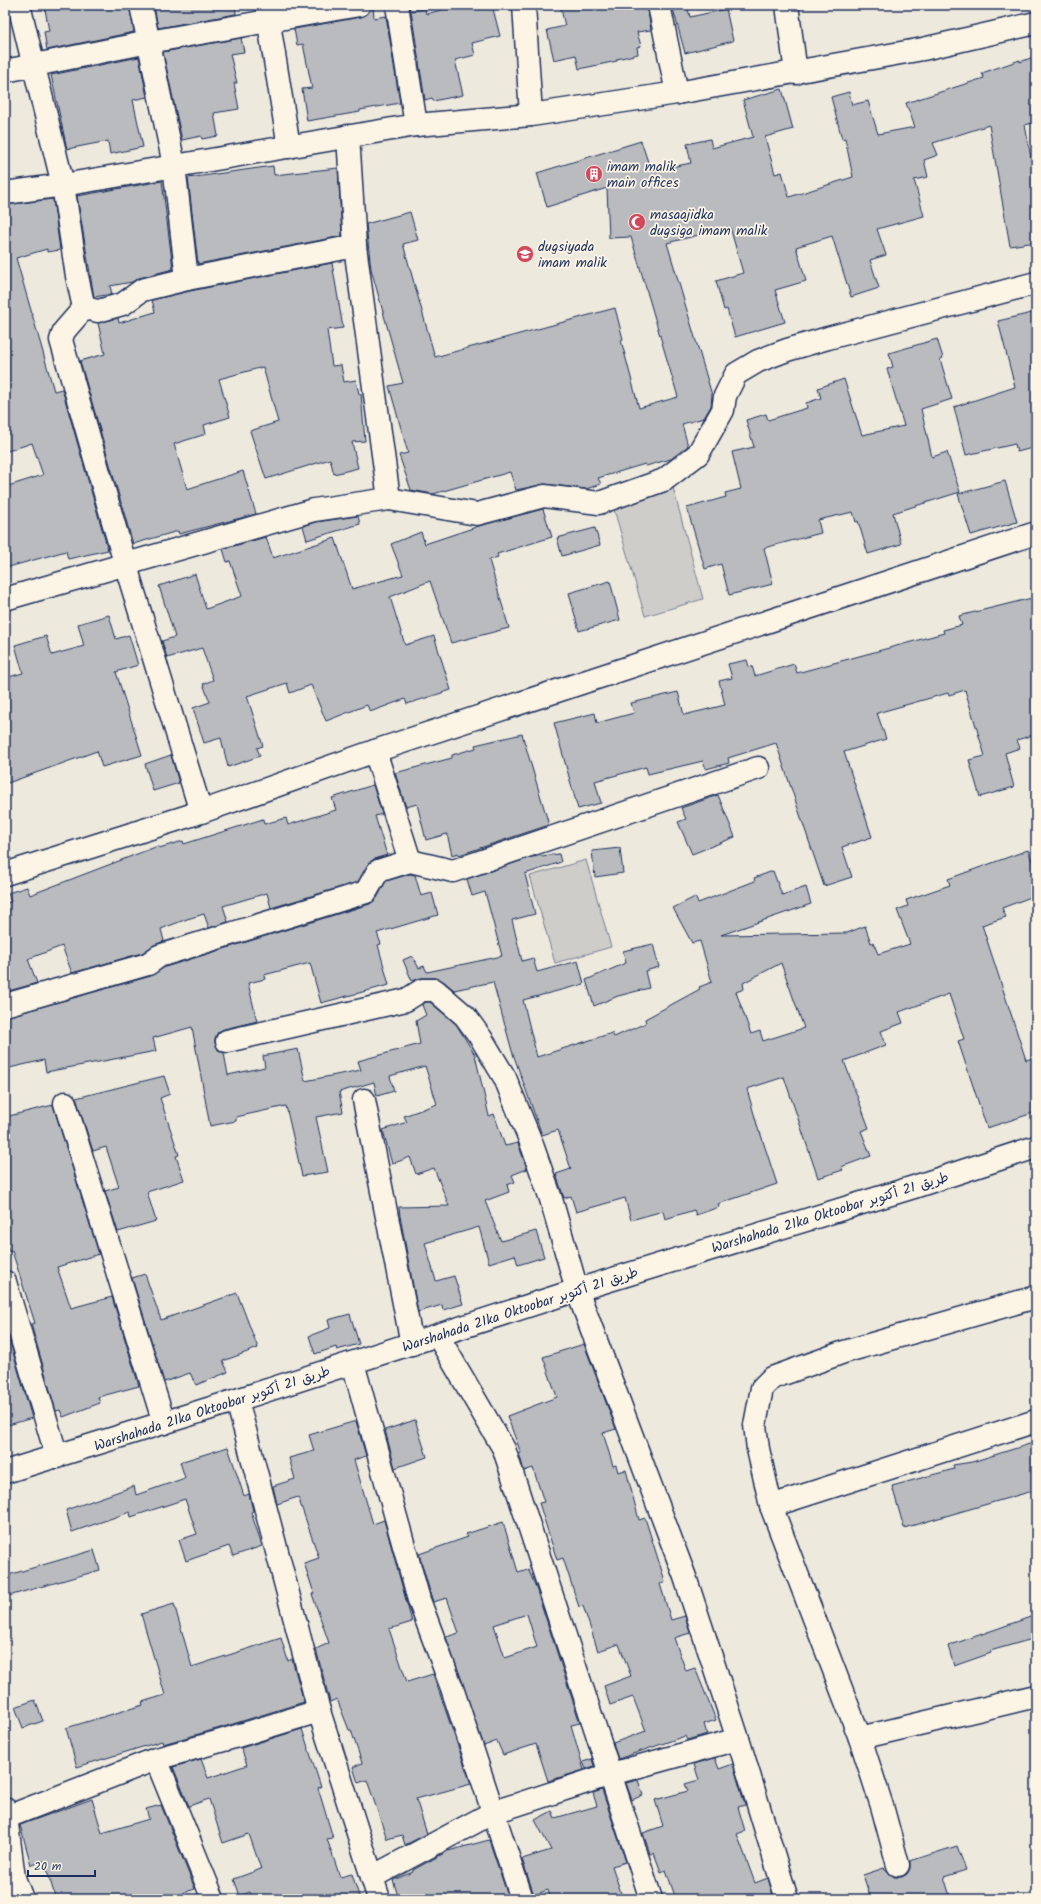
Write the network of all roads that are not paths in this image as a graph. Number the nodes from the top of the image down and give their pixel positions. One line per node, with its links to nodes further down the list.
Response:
1 (20, 5): 11 (street)
2 (141, 5): 10 (street)
3 (359, 5): 8 (street)
4 (397, 5): 16 (street)
5 (524, 5): 15 (street)
6 (659, 5): 14 (street)
7 (787, 5): 13 (street)
8 (267, 13): 10 (street); 18 (street)
9 (1036, 23): 13 (street)
10 (149, 42): 11 (street); 19 (street)
11 (34, 66): 12 (street); 20 (street)
12 (5, 71)
13 (796, 73): 14 (street)
14 (677, 93): 15 (street)
15 (531, 114): 16 (street)
16 (416, 125): 17 (street)
17 (348, 136): 18 (street); 22 (street)
18 (288, 147): 19 (street)
19 (174, 165): 20 (street); 23 (street)
20 (63, 185): 21 (street); 25 (street)
21 (5, 193)
22 (355, 246): 23 (street); 26 (street)
23 (187, 279): 25 (street)
24 (1036, 283): 26 (street)
25 (84, 308): 28 (street)
26 (389, 499): 28 (street)
27 (1036, 533): 30 (street)
28 (125, 563): 29 (street); 32 (street)
29 (5, 599)
30 (375, 751): 32 (street); 33 (street)
31 (758, 768): 33 (street)
32 (201, 812): 34 (street)
33 (410, 861): 35 (street)
34 (5, 874)
35 (5, 1005)
36 (227, 1041): 41 (street)
37 (364, 1100): 44 (street)
38 (65, 1103): 48 (street)
39 (1036, 1147): 41 (street, Warshahada 21ka Oktoobar طريق 21 أكتوبر)
40 (5, 1282): 49 (street)
41 (577, 1290): 43 (street, Warshahada 21ka Oktoobar طريق 21 أكتوبر); 55 (street)
42 (1036, 1296): 51 (street)
43 (438, 1336): 44 (street, Warshahada 21ka Oktoobar طريق 21 أكتوبر); 57 (street)
44 (412, 1344): 45 (street, Warshahada 21ka Oktoobar طريق 21 أكتوبر)
45 (353, 1363): 46 (street, Warshahada 21ka Oktoobar طريق 21 أكتوبر); 58 (street)
46 (237, 1400): 48 (street, Warshahada 21ka Oktoobar طريق 21 أكتوبر); 53 (street)
47 (1036, 1421): 51 (street)
48 (164, 1423): 49 (street, Warshahada 21ka Oktoobar طريق 21 أكتوبر)
49 (57, 1457): 50 (street, Warshahada 21ka Oktoobar طريق 21 أكتوبر)
50 (5, 1472)
51 (771, 1506): 54 (street)
52 (1036, 1696): 54 (street)
53 (319, 1711): 56 (street); 61 (street)
54 (860, 1738): 60 (street)
55 (738, 1739): 57 (street); 68 (street)
56 (156, 1759): 59 (street); 64 (street)
57 (611, 1774): 58 (street); 67 (street)
58 (494, 1812): 61 (street); 66 (street)
59 (6, 1813): 62 (street)
60 (898, 1865)
61 (372, 1876): 65 (street)
62 (9, 1879): 63 (street)
63 (22, 1899)
64 (213, 1899)
65 (379, 1899)
66 (522, 1899)
67 (651, 1899)
68 (786, 1899)

